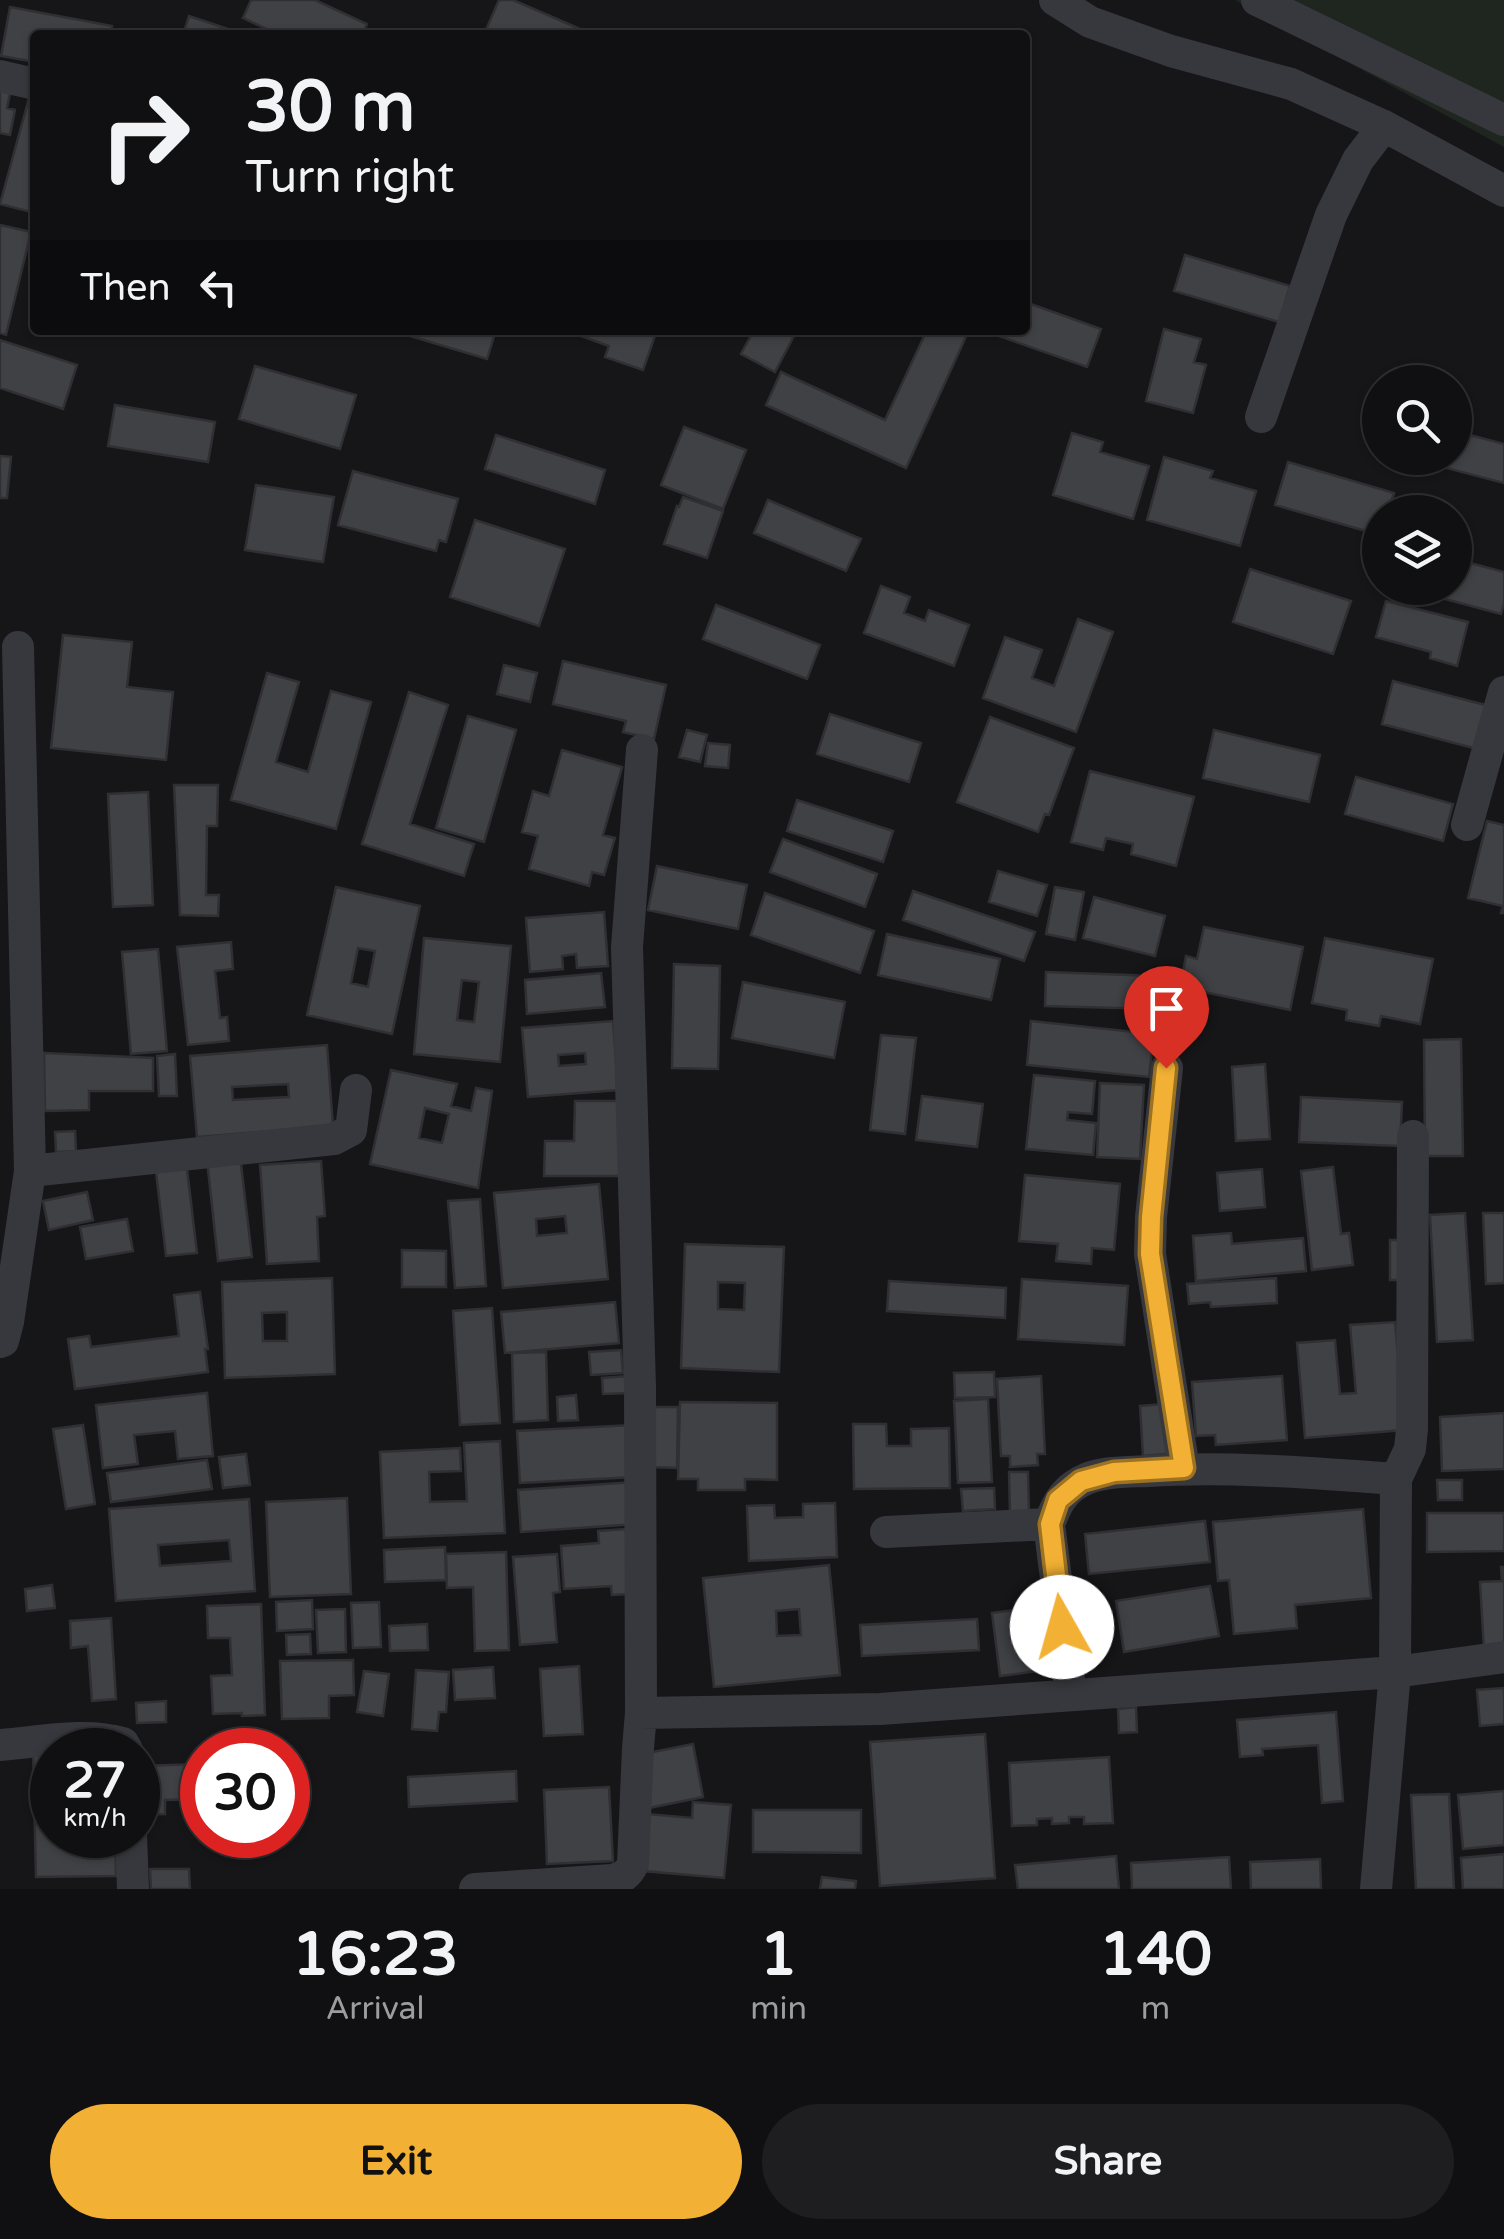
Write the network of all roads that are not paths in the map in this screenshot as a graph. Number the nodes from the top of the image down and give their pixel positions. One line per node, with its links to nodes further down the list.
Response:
1 (1055, 0): 6 (street)
2 (1257, 0): 5 (street)
3 (0, 76): 4 (street)
4 (30, 83)
5 (1504, 120)
6 (1384, 126): 7 (street); 8 (street)
7 (1504, 191)
8 (1261, 417)
9 (18, 646): 16 (street)
10 (1504, 692): 12 (street)
11 (642, 750): 25 (street)
12 (1467, 825)
13 (1166, 1068): 18 (street)
14 (356, 1090): 16 (street)
15 (1414, 1136): 19 (street)
16 (30, 1171): 17 (street)
17 (0, 1342)
18 (1184, 1468): 19 (street); 20 (street)
19 (1396, 1479): 23 (street)
20 (1050, 1524): 21 (street); 24 (street)
21 (886, 1532)
22 (1504, 1657): 23 (street)
23 (1395, 1672): 24 (street); 31 (street)
24 (1071, 1696): 25 (street)
25 (641, 1713): 30 (street)
26 (30, 1743): 27 (street)
27 (0, 1745)
28 (132, 1858): 29 (street)
29 (133, 1889)
30 (476, 1889)
31 (1376, 1889)

